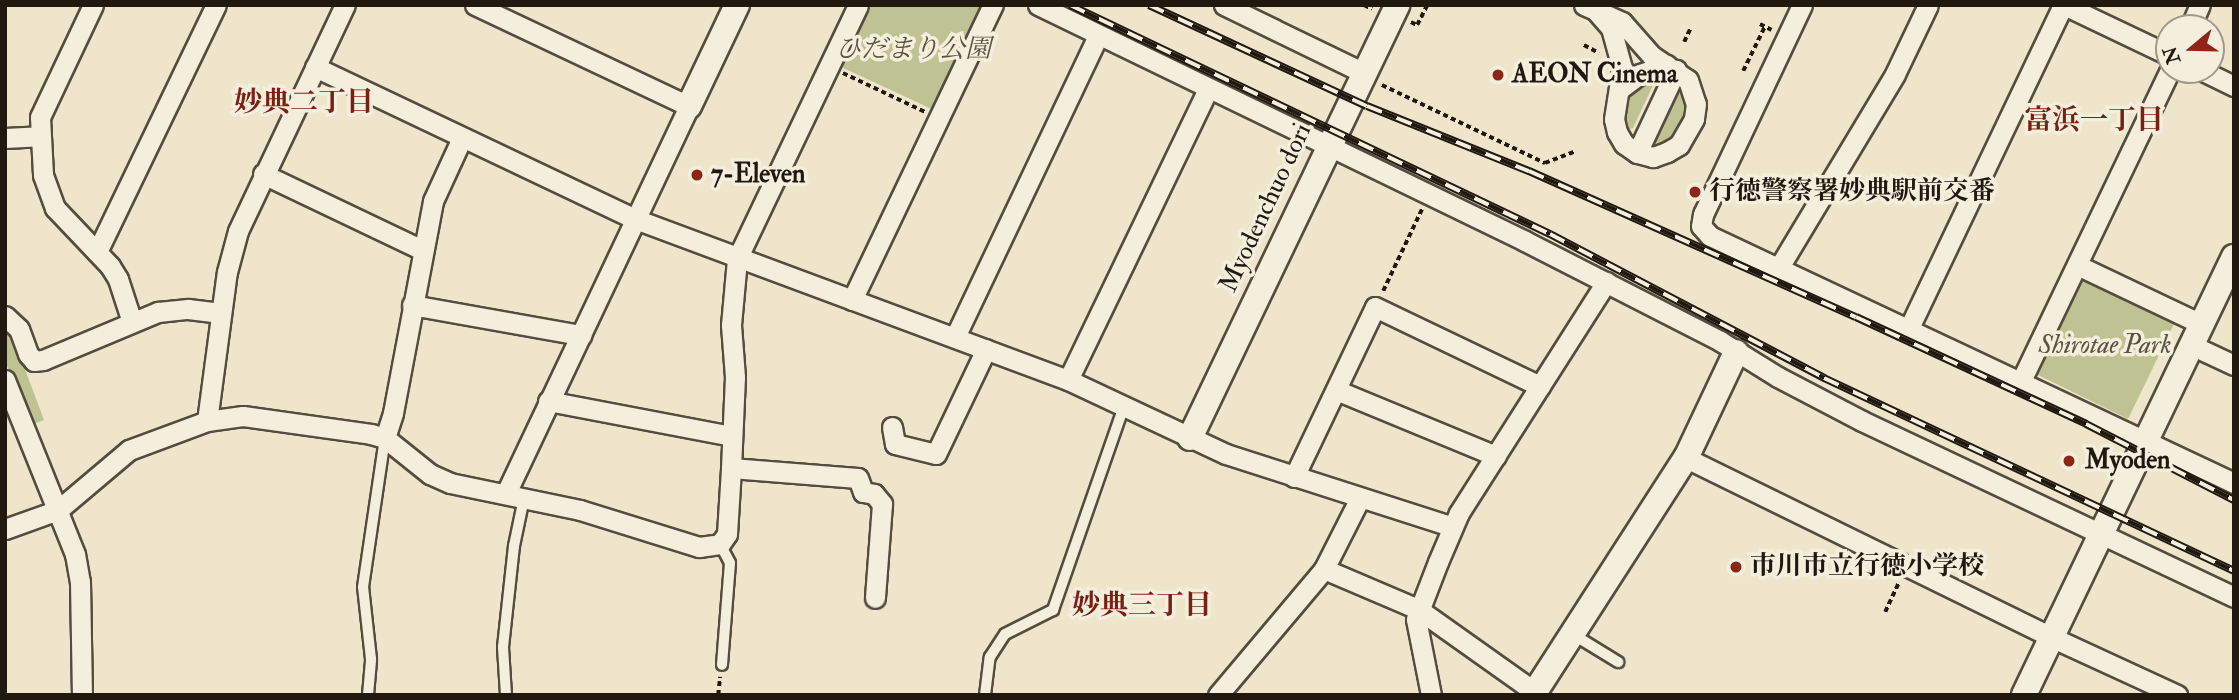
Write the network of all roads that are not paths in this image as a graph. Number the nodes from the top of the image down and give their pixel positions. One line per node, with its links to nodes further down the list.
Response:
1 (93, 5): 24 (street)
2 (216, 5): 32 (street)
3 (345, 5): 17 (street)
4 (475, 5): 23 (street)
5 (737, 5): 23 (street)
6 (858, 5): 34 (street)
7 (993, 5): 38 (street)
8 (1038, 5): 15 (street)
9 (1224, 5): 19 (street)
10 (1802, 5): 36 (street)
11 (1928, 5): 36 (street)
12 (2063, 5): 16 (street); 43 (street)
13 (1590, 8): 18 (street); 22 (street)
14 (1393, 12): 19 (street, Myodenchuo dori)
15 (1098, 36): 21 (street); 46 (street)
16 (2155, 48)
17 (315, 67): 26 (street); 29 (street)
18 (1671, 67): 22 (street); 28 (street); 28 (street)
19 (1372, 78): 27 (street, Myodenchuo dori)
20 (2163, 84): 35 (street)
21 (1208, 89): 27 (street); 51 (street)
22 (1620, 89): 28 (street)
23 (689, 106): 30 (street)
24 (39, 136): 25 (street); 32 (street)
25 (5, 138)
26 (462, 138): 30 (street); 31 (street)
27 (1329, 146): 37 (street); 61 (street, Myodenchuo dori)
28 (1637, 153)
29 (264, 174): 31 (street); 40 (street)
30 (635, 219): 34 (street); 44 (street)
31 (422, 250): 39 (street)
32 (97, 253): 42 (street)
33 (2234, 257): 45 (street)
34 (737, 259): 38 (street); 59 (street)
35 (2077, 265): 45 (street); 52 (street)
36 (1778, 269): 43 (street)
37 (1606, 282): 48 (street); 53 (street)
38 (852, 300): 46 (street)
39 (412, 305): 44 (street); 60 (street)
40 (221, 313): 42 (street); 57 (street)
41 (5, 316): 42 (street)
42 (132, 322)
43 (1909, 328): 52 (street)
44 (581, 335): 55 (street)
45 (2196, 335): 49 (street); 62 (street)
46 (955, 337): 47 (street)
47 (986, 349): 51 (street); 58 (street)
48 (1736, 352): 64 (street); 73 (street)
49 (2234, 365)
50 (5, 380): 70 (street)
51 (1068, 380): 56 (street)
52 (2021, 381): 62 (street)
53 (1540, 386): 54 (street); 63 (street)
54 (1336, 390): 63 (street); 66 (street)
55 (548, 401): 59 (street); 68 (street)
56 (1124, 405): 61 (street); 87 (lane)
57 (208, 421): 60 (street); 70 (street)
58 (892, 427)
59 (732, 436): 65 (street)
60 (385, 438): 68 (street); 85 (lane)
61 (1190, 438): 66 (street)
62 (2147, 439): 67 (street); 73 (street)
63 (1496, 456): 71 (street)
64 (1686, 458): 79 (street); 80 (street)
65 (730, 468): 74 (street); 77 (street)
66 (1294, 477): 69 (street)
67 (2234, 483)
68 (515, 496): 74 (street); 86 (lane)
69 (1360, 498): 71 (street); 75 (street)
70 (58, 510): 72 (street); 84 (street)
71 (1453, 527): 78 (street)
72 (5, 529)
73 (2100, 535): 76 (street); 80 (street)
74 (720, 544): 82 (lane)
75 (1324, 569): 78 (street); 88 (street)
76 (2234, 597)
77 (875, 598)
78 (1418, 609): 83 (street); 89 (street)
79 (1573, 634): 81 (lane); 83 (street)
80 (2052, 637): 90 (street); 91 (street)
81 (1618, 662)
82 (722, 665)
83 (1534, 694)
84 (82, 695)
85 (368, 695)
86 (506, 695)
87 (985, 695)
88 (1219, 695)
89 (1431, 695)
90 (2024, 695)
91 (2177, 695)

